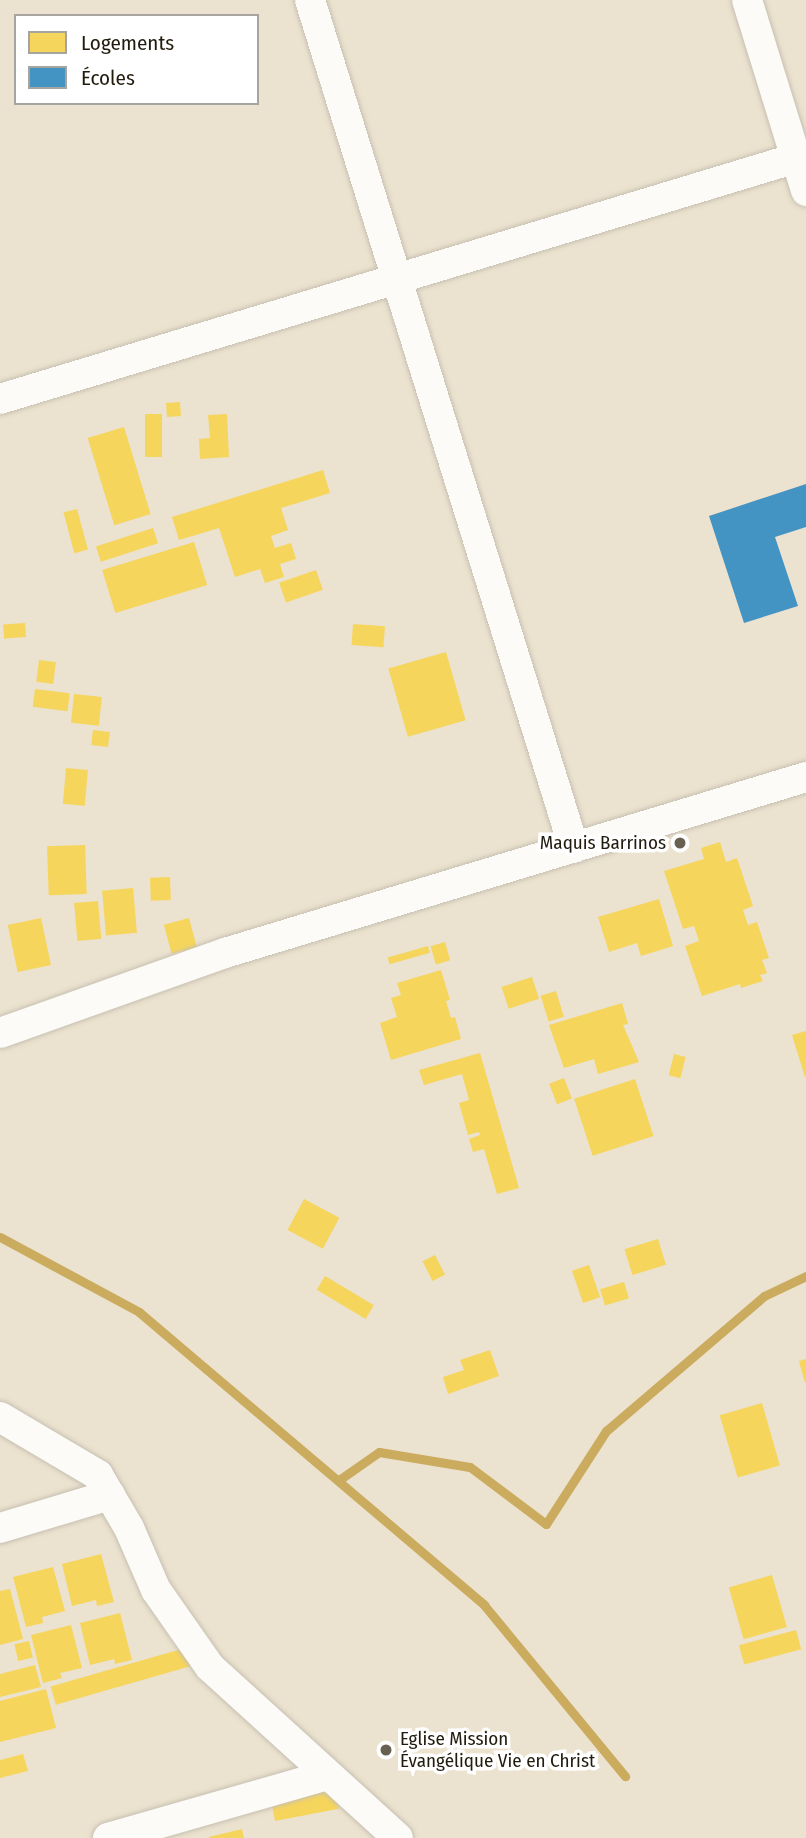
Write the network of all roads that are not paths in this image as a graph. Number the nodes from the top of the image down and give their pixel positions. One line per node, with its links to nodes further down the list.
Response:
1 (310, 0): 5 (street)
2 (747, 0): 3 (street)
3 (801, 157): 4 (street); 5 (street)
4 (806, 191)
5 (397, 278): 6 (street); 8 (street)
6 (0, 399)
7 (806, 777): 8 (street)
8 (574, 848): 9 (street)
9 (0, 1033)
10 (0, 1417): 11 (street)
11 (110, 1495): 12 (street); 13 (street)
12 (0, 1528)
13 (328, 1775): 14 (street); 15 (street)
14 (108, 1838)
15 (398, 1838)

